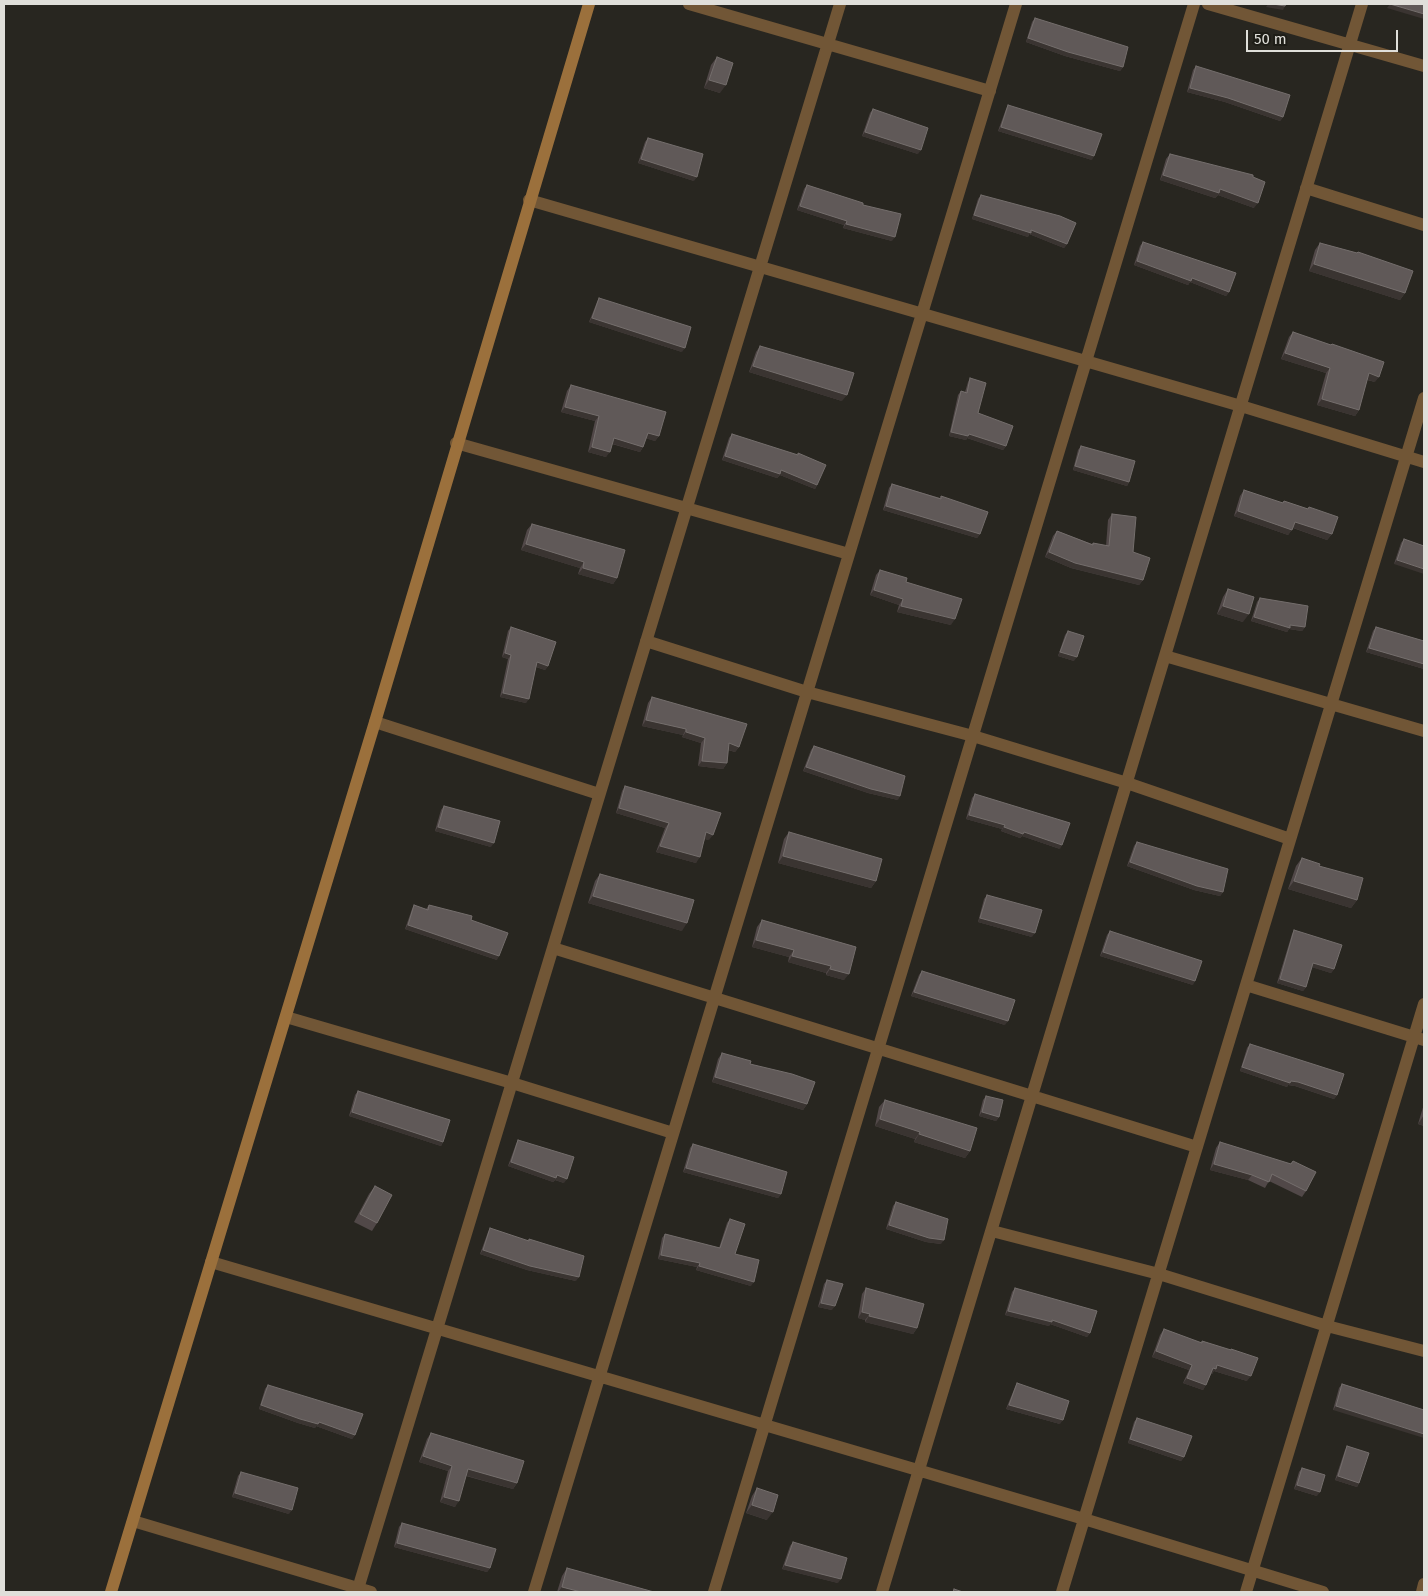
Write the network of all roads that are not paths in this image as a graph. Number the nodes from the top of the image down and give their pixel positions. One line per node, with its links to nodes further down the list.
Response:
1 (589, 4): 13 (street)
2 (689, 4): 8 (street)
3 (840, 4): 8 (street)
4 (1016, 4): 11 (street)
5 (1194, 4): 17 (street)
6 (1208, 4): 9 (street)
7 (1362, 4): 9 (street)
8 (828, 43): 11 (street); 15 (street)
9 (1350, 44): 10 (street); 12 (street)
10 (1424, 66)
11 (990, 91): 16 (street)
12 (1306, 188): 14 (street); 19 (street)
13 (528, 200): 15 (street); 20 (street)
14 (1424, 225)
15 (760, 266): 16 (street); 23 (street)
16 (922, 315): 17 (street); 24 (street)
17 (1086, 363): 19 (street); 31 (street)
18 (1424, 398): 21 (street)
19 (1241, 406): 21 (street); 26 (street)
20 (456, 443): 23 (street); 29 (street)
21 (1406, 456): 22 (street); 28 (street)
22 (1424, 462)
23 (687, 506): 24 (street); 25 (street)
24 (849, 554): 27 (street)
25 (646, 642): 27 (street); 33 (street)
26 (1165, 656): 28 (street); 32 (street)
27 (807, 692): 31 (street); 37 (street)
28 (1332, 704): 30 (street); 34 (street)
29 (375, 722): 33 (street); 39 (street)
30 (1424, 731)
31 (972, 736): 32 (street); 41 (street)
32 (1127, 783): 34 (street); 43 (street)
33 (599, 794): 35 (street)
34 (1290, 840): 36 (street)
35 (553, 948): 37 (street); 42 (street)
36 (1246, 985): 40 (street); 45 (street)
37 (715, 998): 41 (street); 44 (street)
38 (1424, 1004): 40 (street)
39 (286, 1017): 42 (street); 47 (street)
40 (1419, 1039): 49 (street)
41 (878, 1049): 43 (street); 53 (street)
42 (512, 1083): 44 (street); 50 (street)
43 (1032, 1096): 45 (street); 46 (street)
44 (673, 1133): 52 (street)
45 (1197, 1147): 48 (street)
46 (992, 1231): 48 (street); 54 (street)
47 (211, 1262): 50 (street); 56 (street)
48 (1159, 1274): 49 (street); 55 (street)
49 (1327, 1326): 51 (street); 57 (street)
50 (437, 1329): 52 (street); 59 (street)
51 (1424, 1350)
52 (599, 1378): 53 (street); 62 (street)
53 (764, 1426): 54 (street); 63 (street)
54 (918, 1472): 55 (street); 64 (street)
55 (1084, 1519): 57 (street); 65 (street)
56 (133, 1521): 59 (street); 60 (street)
57 (1252, 1571): 66 (street); 67 (street)
58 (1424, 1584): 68 (street)
59 (358, 1590): 61 (street)
60 (111, 1592)
61 (371, 1592)
62 (534, 1592)
63 (714, 1592)
64 (882, 1592)
65 (1062, 1592)
66 (1246, 1592)
67 (1323, 1592)
68 (1422, 1592)

